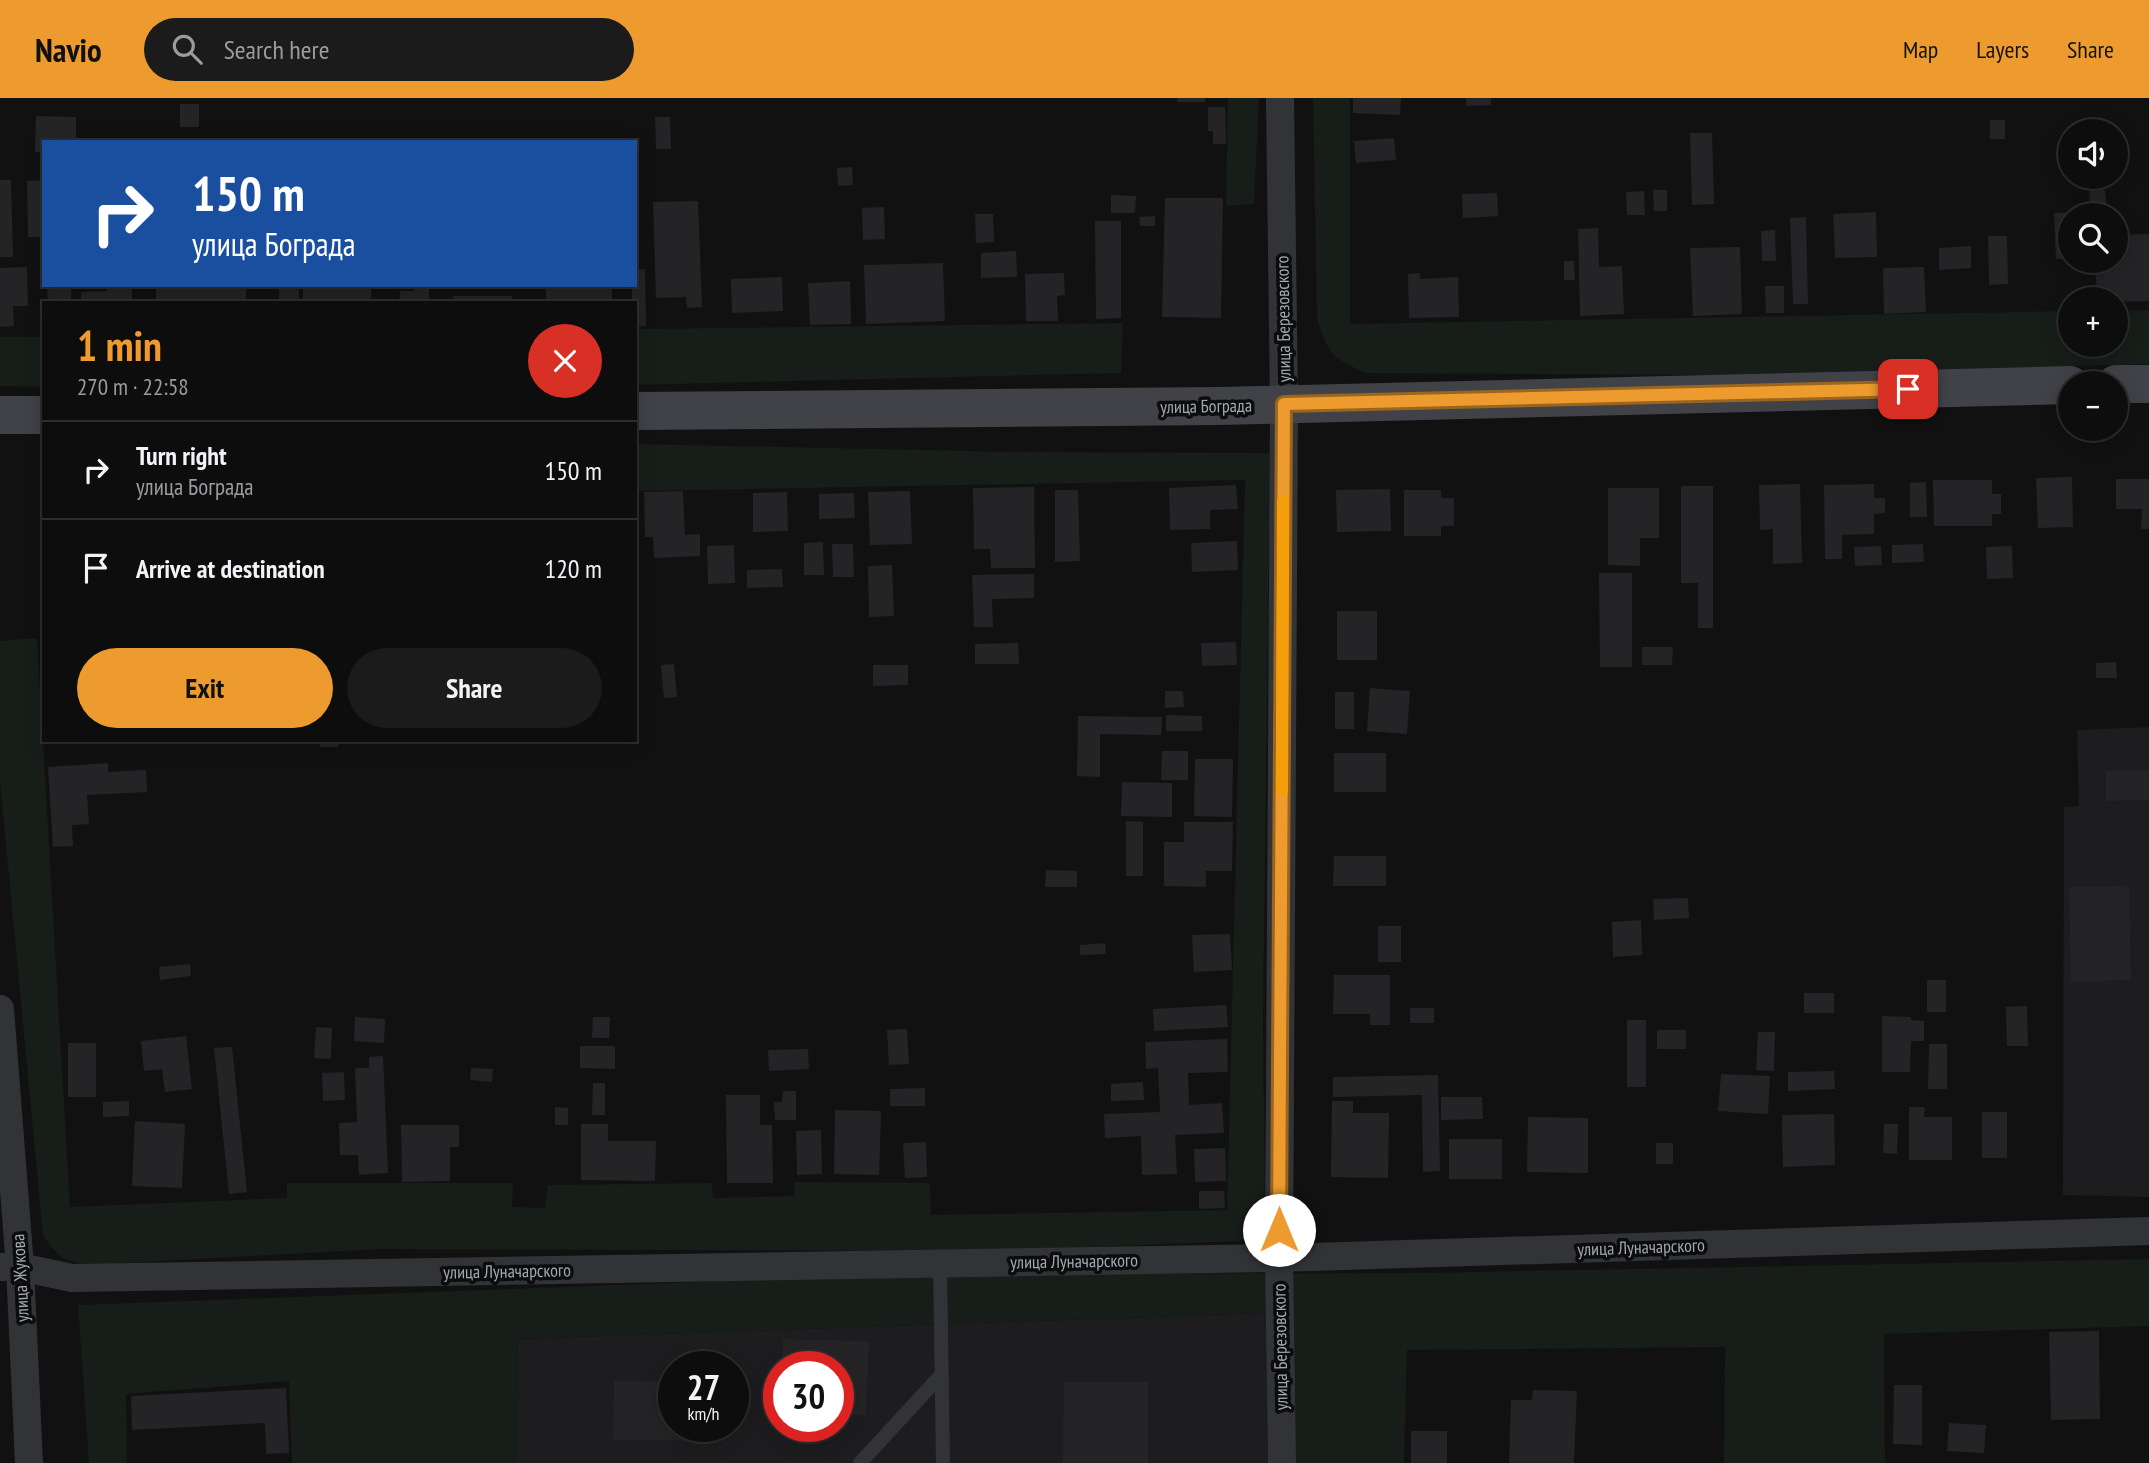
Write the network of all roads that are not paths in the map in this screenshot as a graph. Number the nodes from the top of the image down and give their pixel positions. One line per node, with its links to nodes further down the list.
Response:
1 (1280, 98): 5 (street, улица Березовского)
2 (2128, 384): 3 (street)
3 (2149, 384)
4 (2058, 386): 5 (street, улица Бограда)
5 (1284, 404): 6 (street, улица Бограда); 11 (street, улица Березовского)
6 (637, 411)
7 (0, 415): 8 (street)
8 (42, 415)
9 (0, 1009): 13 (street, улица Жукова)
10 (2149, 1231): 11 (street, улица Луначарского)
11 (1279, 1258): 12 (street, улица Луначарского); 18 (street, улица Березовского)
12 (940, 1264): 13 (street, улица Луначарского); 14 (lane)
13 (10, 1267): 15 (street, улица Жукова)
14 (941, 1375): 16 (lane); 17 (lane)
15 (29, 1463)
16 (860, 1463)
17 (943, 1463)
18 (1282, 1463)

